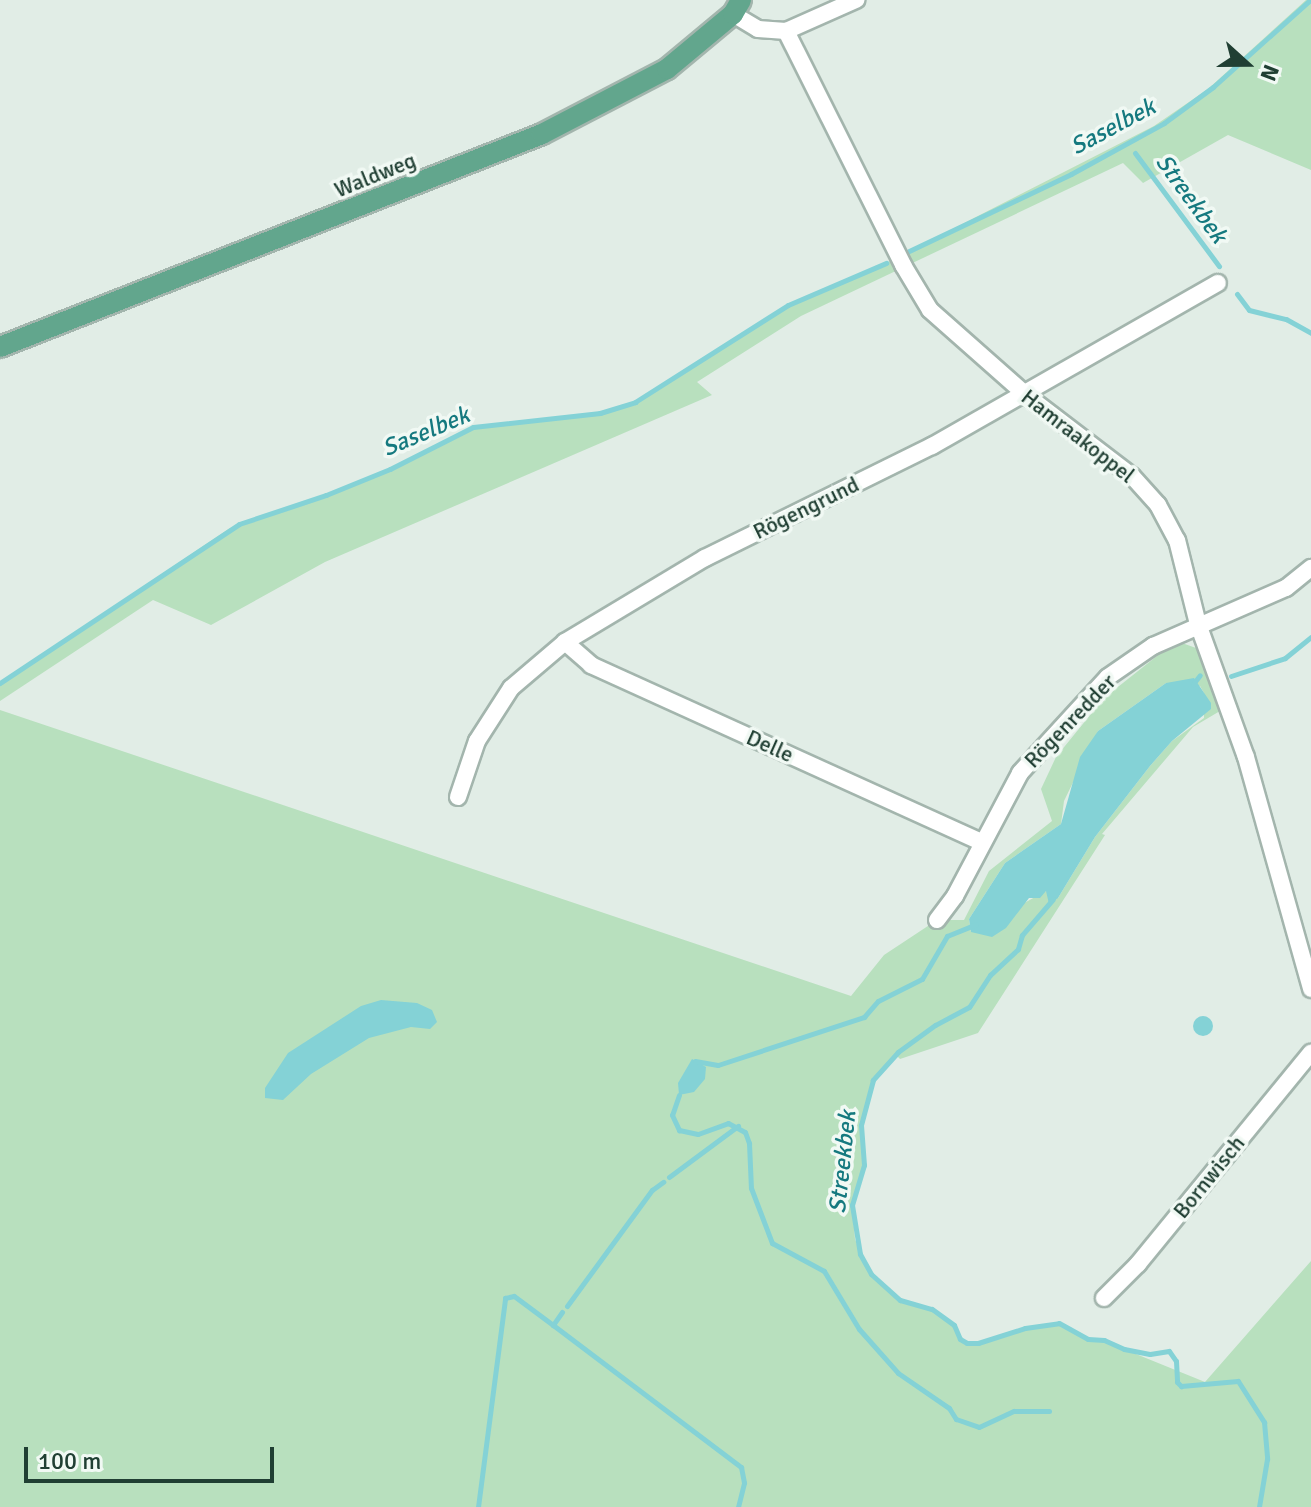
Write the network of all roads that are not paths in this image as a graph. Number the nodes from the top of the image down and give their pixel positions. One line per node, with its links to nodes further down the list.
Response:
1 (856, 0): 3 (street)
2 (737, 7): 3 (street); 5 (main road, Waldweg)
3 (786, 31): 6 (street, Hamraakoppel)
4 (1218, 283): 6 (street, Rögengrund)
5 (0, 347)
6 (1026, 395): 8 (street, Hamraakoppel); 9 (street, Rögengrund)
7 (1311, 568): 8 (street, Rögenredder)
8 (1198, 624): 11 (street, Rögenredder); 13 (street, Hamraakoppel)
9 (565, 642): 10 (street, Rögengrund); 11 (street, Delle)
10 (458, 797)
11 (981, 842): 12 (street, Rögenredder)
12 (937, 920)
13 (1311, 989)
14 (1311, 1053): 15 (street, Bornwisch)
15 (1104, 1298)

